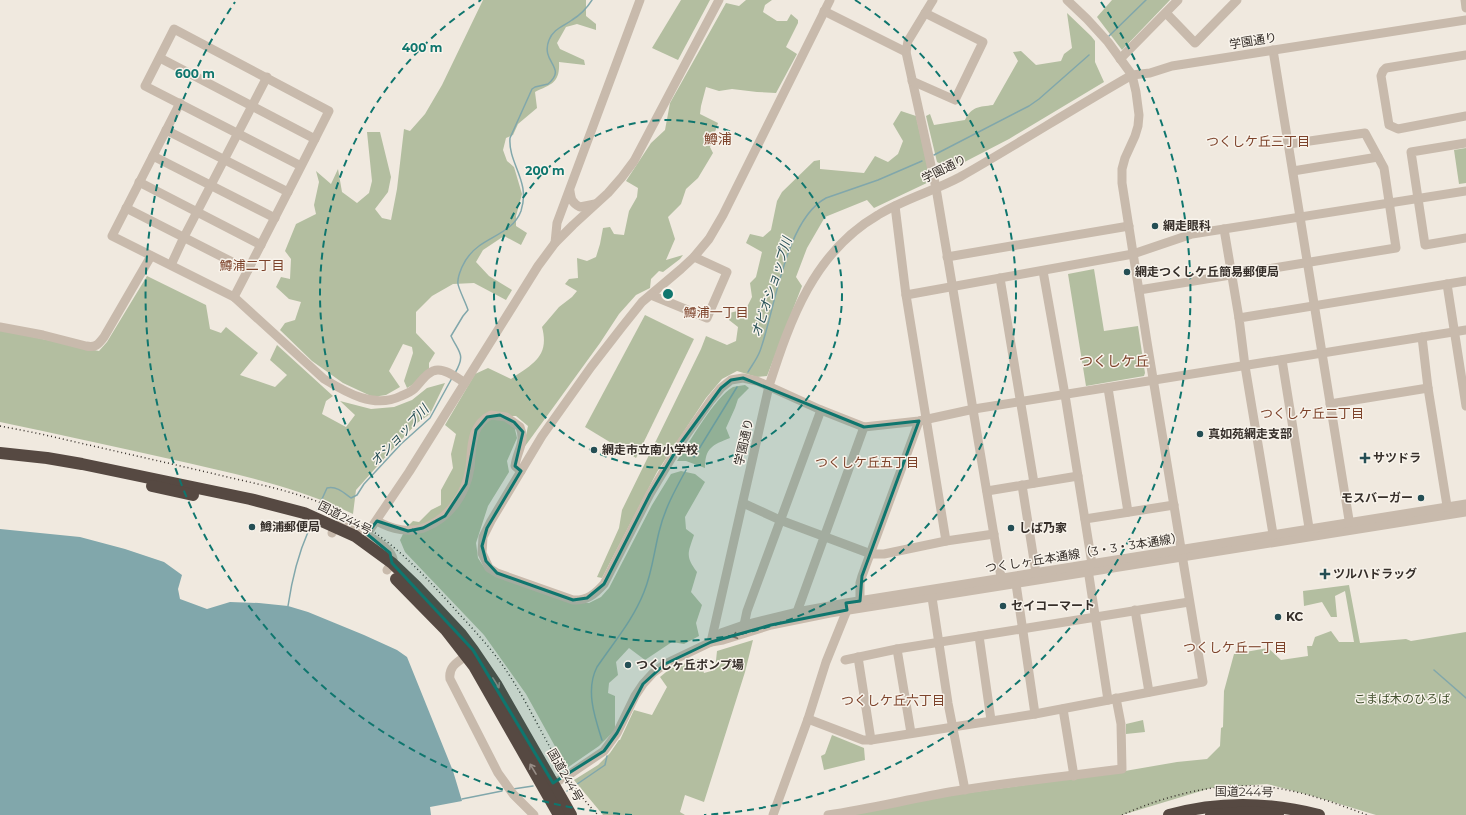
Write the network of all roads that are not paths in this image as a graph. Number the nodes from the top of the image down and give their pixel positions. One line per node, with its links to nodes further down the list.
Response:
1 (640, 0): 38 (street)
2 (719, 0): 42 (street)
3 (830, 0): 10 (street)
4 (933, 0): 11 (street)
5 (1067, 0): 18 (street)
6 (1178, 0): 12 (street)
7 (1465, 0): 9 (street)
8 (1230, 2): 12 (street)
9 (1466, 8)
10 (824, 11): 15 (street); 57 (street)
11 (925, 13): 15 (street); 21 (street)
12 (1166, 13): 18 (street)
13 (1466, 20): 14 (street, 学園通り)
14 (1273, 50): 19 (street, 学園通り); 29 (street)
15 (906, 52): 21 (street)
16 (1466, 55): 24 (street)
17 (160, 58): 20 (street); 22 (street); 23 (street)
18 (1120, 59): 19 (street)
19 (1132, 75): 37 (street, 学園通り); 49 (street)
20 (267, 77): 23 (street); 27 (street)
21 (912, 81): 37 (street)
22 (180, 103): 25 (street); 26 (street)
23 (252, 106): 26 (street); 27 (street)
24 (1466, 116)
25 (166, 130): 30 (street); 32 (street)
26 (238, 134): 32 (street); 33 (street)
27 (315, 139): 33 (street)
28 (1466, 143): 41 (street)
29 (1288, 144): 31 (street); 34 (street)
30 (153, 156): 35 (street); 36 (street)
31 (1378, 157): 34 (street); 43 (street)
32 (225, 159): 36 (street); 40 (street)
33 (301, 166): 40 (street)
34 (1293, 171): 47 (street)
35 (139, 182): 45 (street); 46 (street)
36 (211, 186): 46 (street); 48 (street)
37 (936, 188): 44 (street, 学園通り); 58 (street)
38 (570, 191): 42 (street); 53 (street)
39 (1466, 191): 41 (street)
40 (288, 192): 48 (street)
41 (1418, 198): 43 (street); 52 (street)
42 (597, 203): 53 (street)
43 (1388, 203): 47 (street); 59 (street)
44 (895, 206): 70 (street); 83 (street, 学園通り)
45 (126, 208): 51 (street); 56 (street)
46 (197, 213): 51 (street); 54 (street)
47 (1300, 217): 50 (street); 59 (street)
48 (275, 218): 54 (street)
49 (1129, 226): 55 (street); 58 (street)
50 (1224, 229): 55 (street); 63 (street)
51 (184, 237): 60 (street); 61 (street)
52 (1466, 238)
53 (555, 243): 82 (street)
54 (261, 245): 61 (street)
55 (1133, 254): 62 (street); 68 (street)
56 (151, 256): 60 (street); 74 (street)
57 (694, 257): 69 (street); 69 (street)
58 (947, 257): 67 (street)
59 (1308, 262): 63 (street); 72 (street)
60 (171, 265): 71 (street)
61 (248, 270): 71 (street)
62 (1043, 271): 64 (street); 86 (street)
63 (1232, 274): 68 (street); 73 (street)
64 (1000, 278): 67 (street); 87 (street)
65 (1466, 281): 66 (street)
66 (1447, 284): 72 (street); 76 (street)
67 (952, 287): 70 (street); 90 (street)
68 (1139, 290): 81 (street)
69 (650, 295): 96 (street)
70 (906, 295): 92 (street)
71 (234, 297): 82 (street)
72 (1314, 306): 73 (street); 78 (street)
73 (1239, 318): 80 (street)
74 (0, 327)
75 (1466, 330): 76 (street)
76 (1454, 332): 77 (street); 89 (street)
77 (1422, 337): 78 (street); 85 (street)
78 (1322, 353): 79 (street); 88 (street)
79 (1282, 360): 80 (street); 112 (street)
80 (1245, 366): 81 (street); 116 (street)
81 (1154, 380): 84 (street); 103 (street)
82 (465, 383): 109 (street)
83 (769, 386): 91 (street); 96 (street); 101 (street, 学園通り)
84 (1108, 388): 86 (street); 105 (street)
85 (1428, 388): 88 (street); 104 (street)
86 (1065, 395): 87 (street); 97 (street)
87 (1021, 402): 90 (street); 98 (street)
88 (1330, 404): 110 (street)
89 (1466, 406)
90 (974, 409): 92 (street); 100 (street)
91 (821, 410): 93 (street); 108 (street)
92 (922, 420): 93 (street); 117 (street); 119 (street)
93 (864, 427): 115 (street)
94 (0, 454): 111 (highway, 国道244号)
95 (0, 461): 111 (highway, 国道244号)
96 (520, 471): 109 (street)
97 (1078, 476): 98 (street); 107 (street)
98 (1034, 483): 99 (street)
99 (1022, 485): 100 (street); 122 (street)
100 (987, 491): 114 (street)
101 (743, 503): 108 (street); 135 (street, 学園通り)
102 (1466, 504): 104 (street, つくしヶ丘本通線（3・3・3本通線）)
103 (1174, 505): 105 (street); 118 (street)
104 (1448, 511): 106 (street, つくしヶ丘本通線（3・3・3本通線）); 110 (street, つくしヶ丘本通線（3・3・3本通線）)
105 (1128, 512): 107 (street)
106 (1466, 512)
107 (1085, 519): 121 (street)
108 (780, 520): 115 (street); 132 (street)
109 (377, 521): 113 (street)
110 (1350, 526): 112 (street, つくしヶ丘本通線（3・3・3本通線）)
111 (334, 530): 113 (street); 120 (highway, 国道244号)
112 (1310, 533): 116 (street, つくしヶ丘本通線（3・3・3本通線）)
113 (367, 534): 120 (street)
114 (994, 534): 117 (street); 124 (street)
115 (824, 536): 119 (street); 130 (street)
116 (1273, 539): 118 (street, つくしヶ丘本通線（3・3・3本通線）)
117 (946, 542): 119 (street)
118 (1181, 553): 121 (street, つくしヶ丘本通線（3・3・3本通線）); 126 (street)
119 (870, 554): 127 (street)
120 (390, 566): 138 (highway, 国道244号)
121 (1090, 568): 122 (street, つくしヶ丘本通線（3・3・3本通線）); 123 (street, つくしヶ丘本通線（3・3・3本通線）); 131 (street)
122 (1036, 573): 123 (street, つくしヶ丘本通線（3・3・3本通線）)
123 (1015, 580): 124 (street, つくしヶ丘本通線（3・3・3本通線）); 133 (street)
124 (1002, 582): 125 (street, つくしヶ丘本通線（3・3・3本通線）)
125 (932, 594): 127 (street, つくしヶ丘本通線（3・3・3本通線）); 136 (street)
126 (1190, 602): 129 (street); 141 (street)
127 (860, 605): 128 (street, つくしヶ丘本通線（3・3・3本通線）)
128 (847, 607): 130 (street, つくしヶ丘本通線（3・3・3本通線）); 145 (street)
129 (1135, 610): 131 (street); 141 (street)
130 (797, 615): 132 (street, つくしヶ丘本通線（3・3・3本通線）); 135 (street, つくしヶ丘本通線（3・3・3本通線）, one-way to 135)
131 (1095, 617): 133 (street); 142 (street)
132 (744, 625): 135 (street, つくしヶ丘本通線（3・3・3本通線）)
133 (1022, 630): 134 (street); 144 (street)
134 (979, 636): 136 (street); 146 (street)
135 (710, 642): 151 (street, つくしヶ丘本通線（3・3・3本通線）)
136 (939, 643): 137 (street); 147 (street)
137 (897, 649): 139 (street); 148 (street)
138 (470, 653): 151 (highway, 国道244号); 153 (street)
139 (858, 657): 140 (street); 149 (street)
140 (845, 660)
141 (1149, 692): 142 (street)
142 (1112, 699): 143 (street); 150 (street)
143 (1063, 708): 144 (street); 150 (street)
144 (1035, 714): 146 (street)
145 (808, 719): 149 (street); 156 (street)
146 (991, 720): 147 (street)
147 (952, 726): 148 (street); 152 (street)
148 (911, 733): 149 (street)
149 (871, 740)
150 (1074, 776): 152 (street)
151 (549, 786): 154 (highway, 国道244号); 155 (highway, 国道244号)
152 (965, 790): 157 (street)
153 (534, 815)
154 (559, 815)
155 (571, 815)
156 (773, 815)
157 (828, 815)
158 (1169, 815): 161 (highway, 国道244号)
159 (1211, 815): 160 (highway, 国道244号)
160 (1278, 815)
161 (1319, 815)

